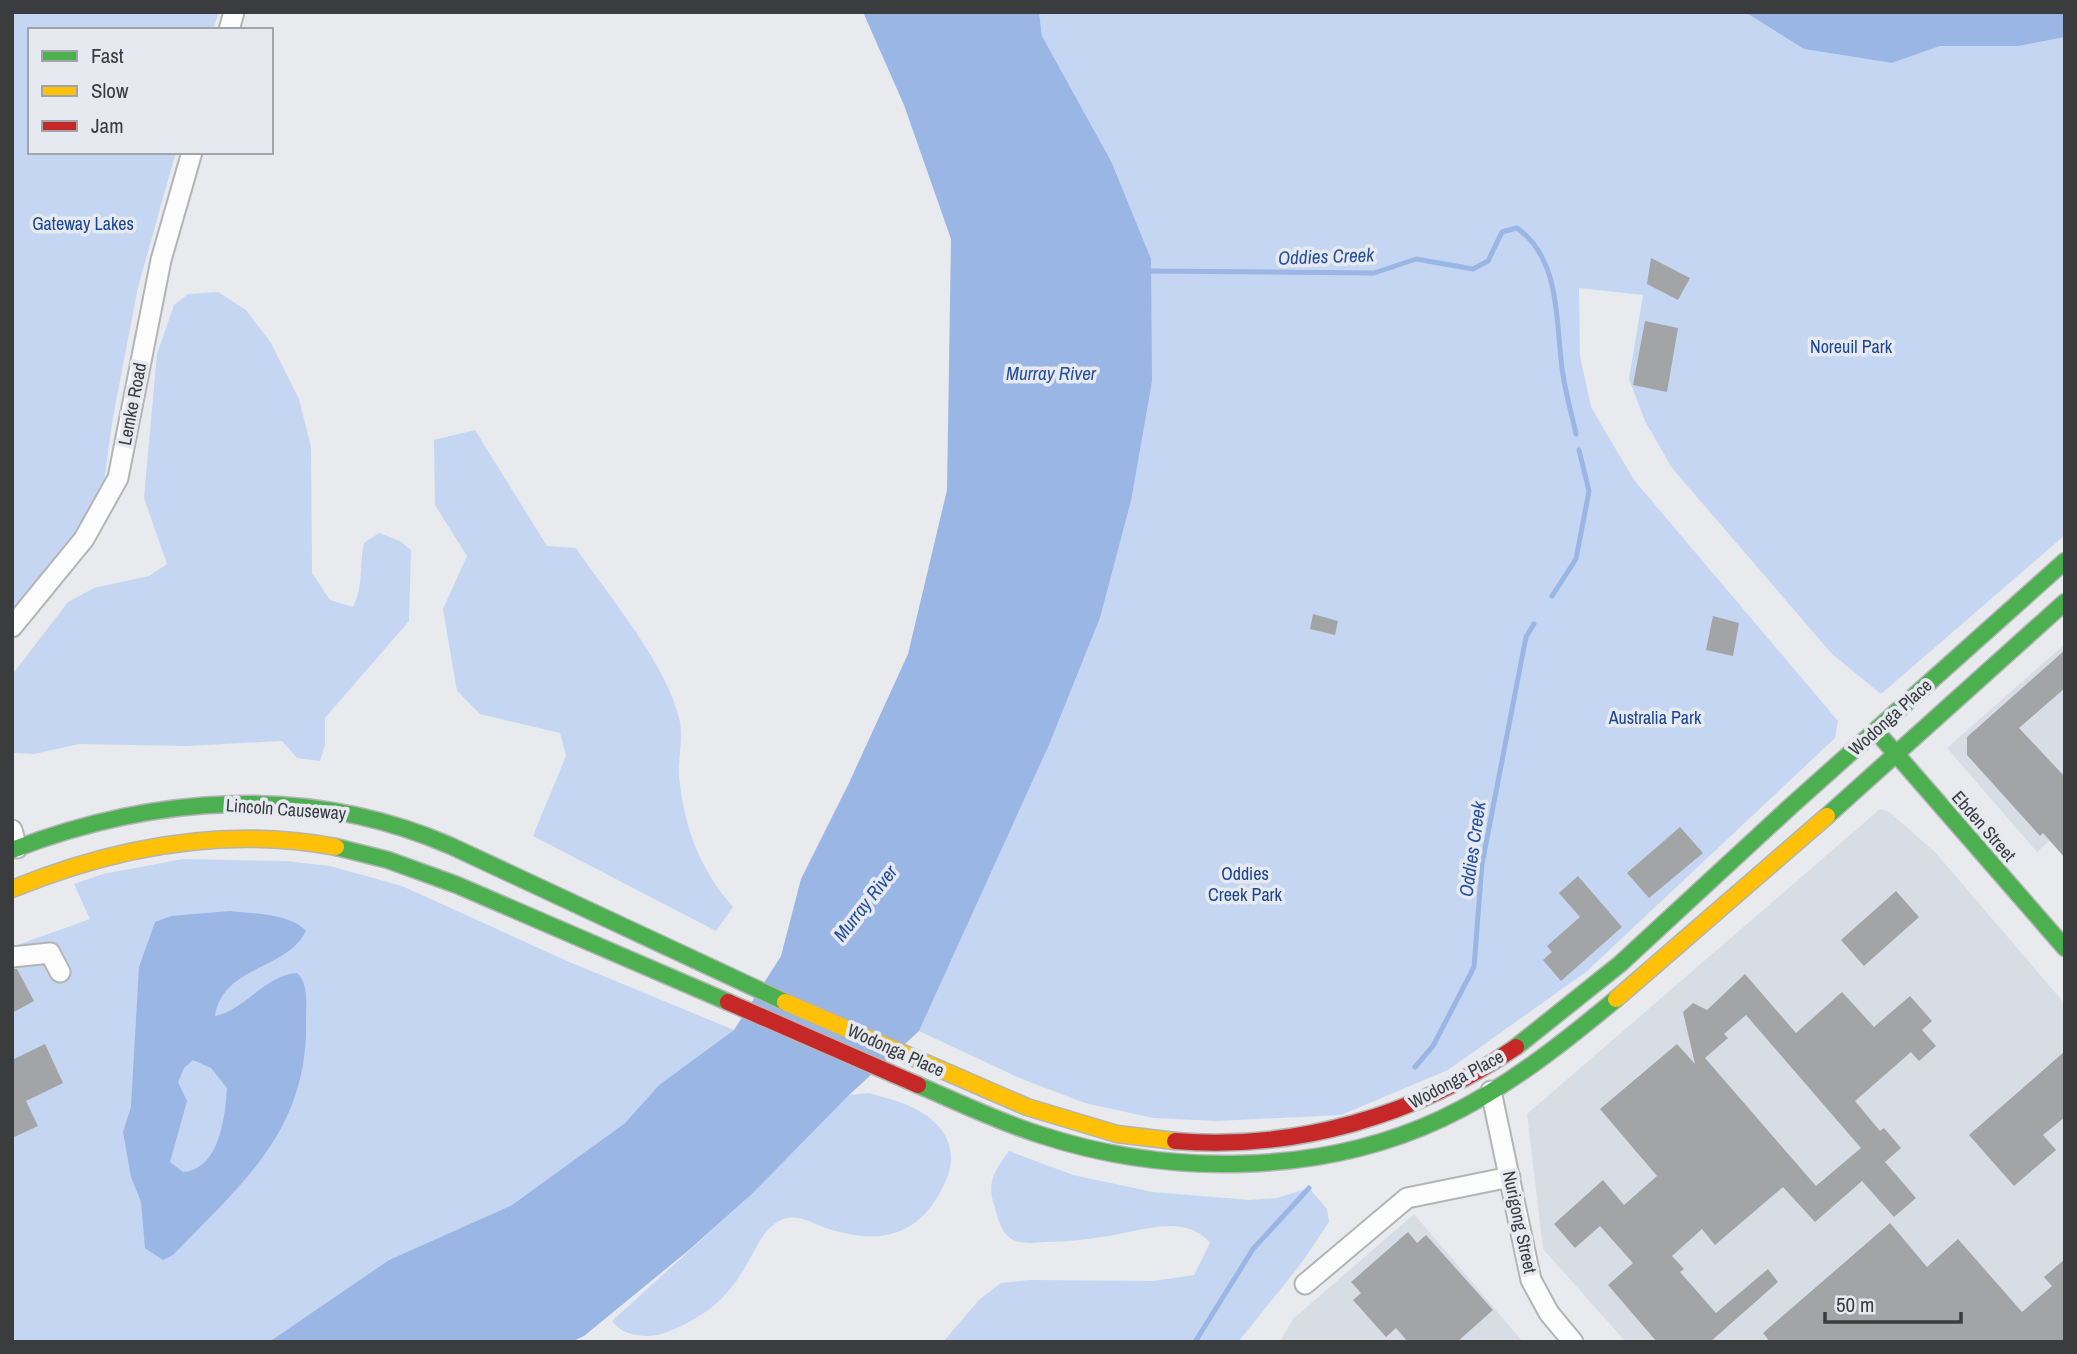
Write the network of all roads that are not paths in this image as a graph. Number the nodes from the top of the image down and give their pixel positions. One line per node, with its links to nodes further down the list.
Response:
1 (191, 154): 4 (street, Lemke Road)
2 (2065, 561): 5 (main road, Wodonga Place)
3 (2065, 602): 6 (main road, Wodonga Place)
4 (12, 627)
5 (1875, 729): 6 (main road, Ebden Street); 11 (main road, Wodonga Place)
6 (1895, 752): 9 (main road, Ebden Street); 14 (main road, Wodonga Place)
7 (20, 856): 8 (main road, Lincoln Causeway); 11 (main road, Lincoln Causeway); 13 (main road, Lincoln Causeway)
8 (12, 889)
9 (2065, 948)
10 (12, 957): 12 (street)
11 (701, 964)
12 (60, 972)
13 (693, 986): 14 (main road, Wodonga Place)
14 (1491, 1091): 15 (street, Nurigong Street)
15 (1510, 1177): 16 (street); 17 (street, Nurigong Street)
16 (1305, 1284)
17 (1573, 1342)

